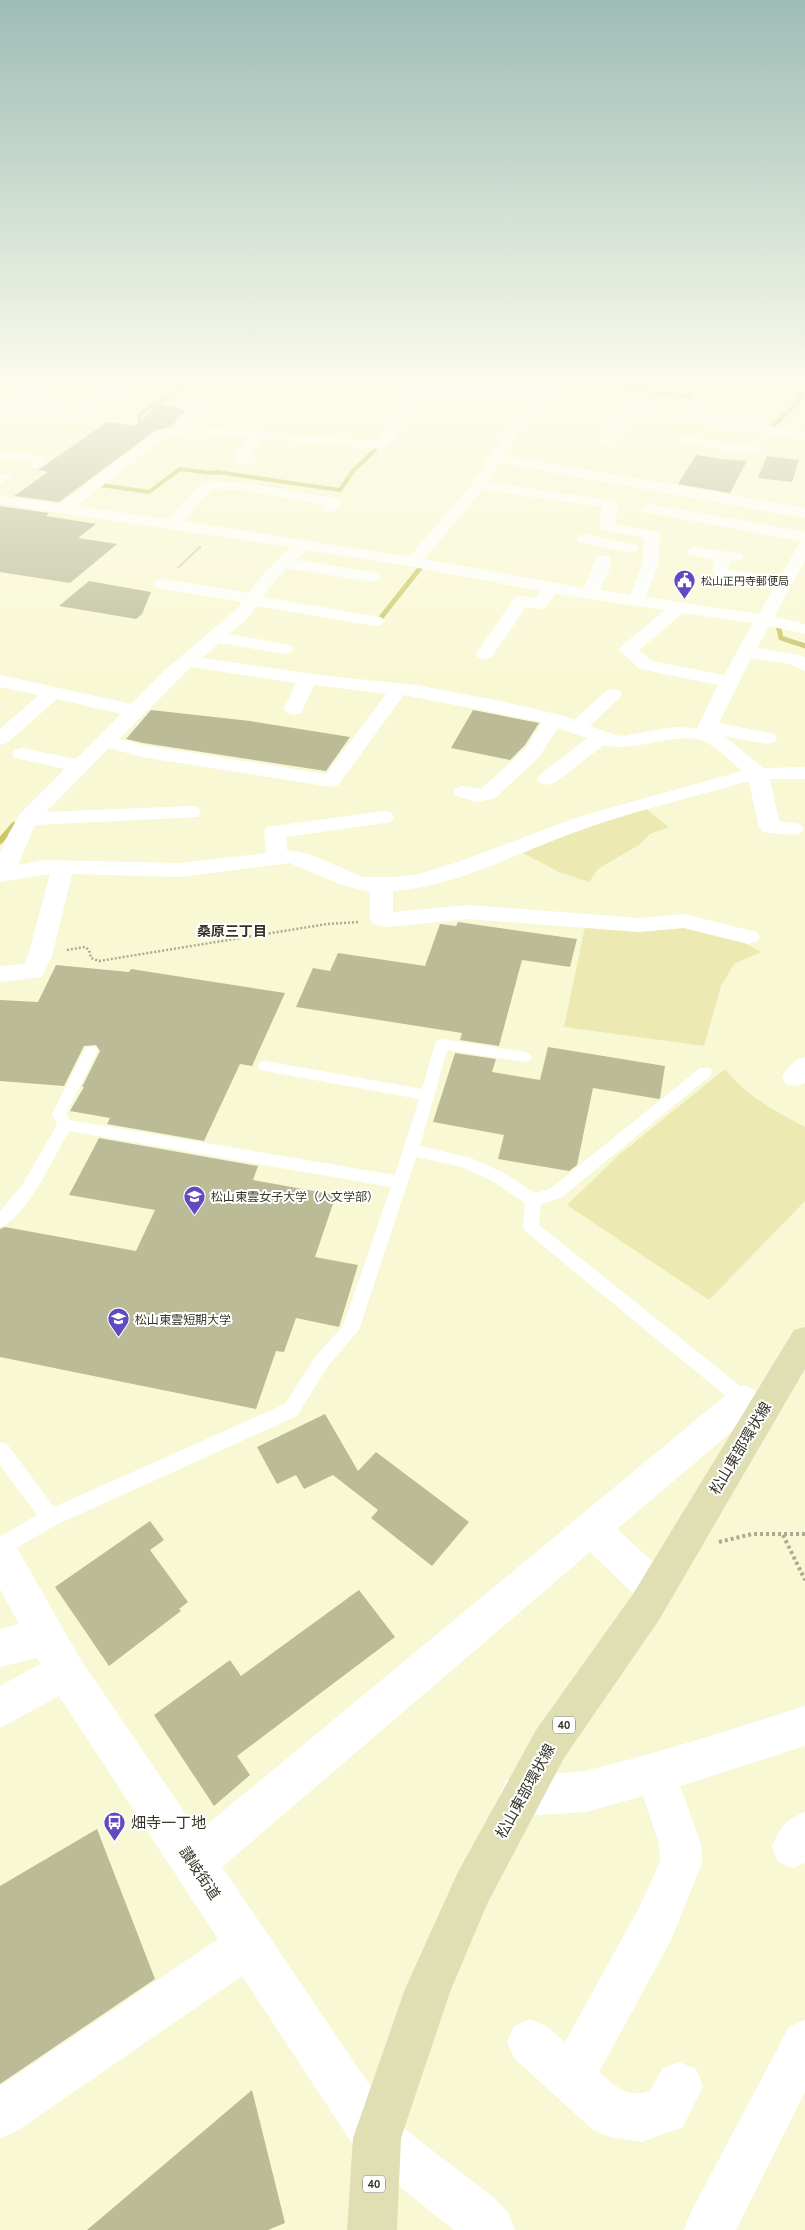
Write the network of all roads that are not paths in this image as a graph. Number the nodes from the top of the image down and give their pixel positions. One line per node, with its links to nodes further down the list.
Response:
1 (94, 485): 9 (street)
2 (207, 485): 14 (street)
3 (225, 485): 10 (street)
4 (478, 485): 6 (street)
5 (647, 485): 12 (street)
6 (475, 490): 8 (street); 21 (street); 23 (street)
7 (0, 500): 9 (street)
8 (546, 507)
9 (64, 508): 14 (street)
10 (331, 508)
11 (650, 509): 17 (street)
12 (805, 513)
13 (235, 516): 15 (street)
14 (172, 524): 15 (street)
15 (220, 531): 18 (street)
16 (357, 534): 20 (street)
17 (805, 537)
18 (303, 545): 20 (street); 24 (street)
19 (805, 547): 27 (street)
20 (342, 551): 23 (street)
21 (650, 552): 31 (street); 33 (street)
22 (695, 552): 27 (street)
23 (414, 562): 25 (street)
24 (284, 563): 26 (street); 32 (street)
25 (489, 576): 29 (street); 30 (street)
26 (373, 577)
27 (785, 583): 35 (street)
28 (162, 584): 32 (street)
29 (550, 588): 31 (street); 38 (street)
30 (479, 590)
31 (590, 594): 33 (street)
32 (252, 600): 36 (street); 40 (street)
33 (636, 600): 34 (street)
34 (680, 607): 35 (street); 50 (street)
35 (765, 620): 39 (street); 42 (street)
36 (375, 621)
37 (487, 622): 38 (street)
38 (504, 625): 43 (street)
39 (805, 629)
40 (217, 637): 41 (street); 44 (street)
41 (284, 648)
42 (746, 652): 46 (street); 50 (street)
43 (484, 654)
44 (187, 661): 47 (street); 55 (street)
45 (345, 663): 49 (street)
46 (805, 666)
47 (307, 679): 49 (street); 54 (street)
48 (0, 681): 52 (street)
49 (328, 682): 51 (street)
50 (729, 682): 58 (street)
51 (398, 690): 56 (street); 62 (street)
52 (54, 693): 55 (street); 61 (street)
53 (613, 695): 57 (street)
54 (294, 709)
55 (135, 711): 62 (street)
56 (553, 719): 57 (street); 66 (street)
57 (576, 729): 59 (street)
58 (706, 730): 59 (street); 60 (street); 68 (street)
59 (600, 738): 69 (street)
60 (767, 738)
61 (0, 740)
62 (105, 741): 64 (street)
63 (22, 754): 64 (street)
64 (80, 766): 73 (street)
65 (487, 766): 66 (street)
66 (513, 772): 70 (street)
67 (805, 773): 68 (street)
68 (758, 774): 74 (street); 78 (street)
69 (547, 779)
70 (463, 792)
71 (190, 812): 73 (street)
72 (383, 817): 75 (street)
73 (28, 819): 77 (street)
74 (792, 828)
75 (277, 857): 76 (street); 78 (street)
76 (63, 867): 77 (street); 80 (street)
77 (2, 874)
78 (381, 884): 79 (street)
79 (748, 937)
80 (0, 974)
81 (91, 1050): 86 (lane)
82 (525, 1057): 85 (lane)
83 (265, 1066): 85 (lane)
84 (705, 1072): 89 (lane)
85 (428, 1096): 87 (lane)
86 (65, 1125): 88 (lane); 90 (lane)
87 (410, 1150): 88 (lane); 89 (lane)
88 (399, 1182): 94 (lane)
89 (533, 1200): 92 (lane)
90 (0, 1221)
91 (805, 1340): 92 (main road, 松山東部環状線 / 40)
92 (752, 1407): 95 (street); 98 (main road, 松山東部環状線 / 40)
93 (0, 1450): 94 (lane)
94 (52, 1518): 96 (lane)
95 (591, 1529): 98 (street); 105 (street)
96 (0, 1548)
97 (0, 1553): 100 (street, 讃岐街道)
98 (656, 1590): 104 (main road, 松山東部環状線 / 40)
99 (0, 1648): 100 (street)
100 (56, 1653): 101 (street); 105 (street, 讃岐街道)
101 (0, 1708)
102 (805, 1726): 103 (street)
103 (655, 1772): 104 (street); 109 (street)
104 (521, 1795): 112 (main road, 松山東部環状線 / 40)
105 (194, 1863): 106 (street, 讃岐街道)
106 (248, 1945): 111 (street); 112 (street, 讃岐街道)
107 (530, 2042): 109 (street)
108 (805, 2043): 115 (street)
109 (572, 2078): 110 (street)
110 (678, 2086)
111 (0, 2114)
112 (377, 2138): 113 (main road, 松山東部環状線 / 40); 114 (street, 讃岐街道)
113 (372, 2230)
114 (490, 2230)
115 (709, 2230)

